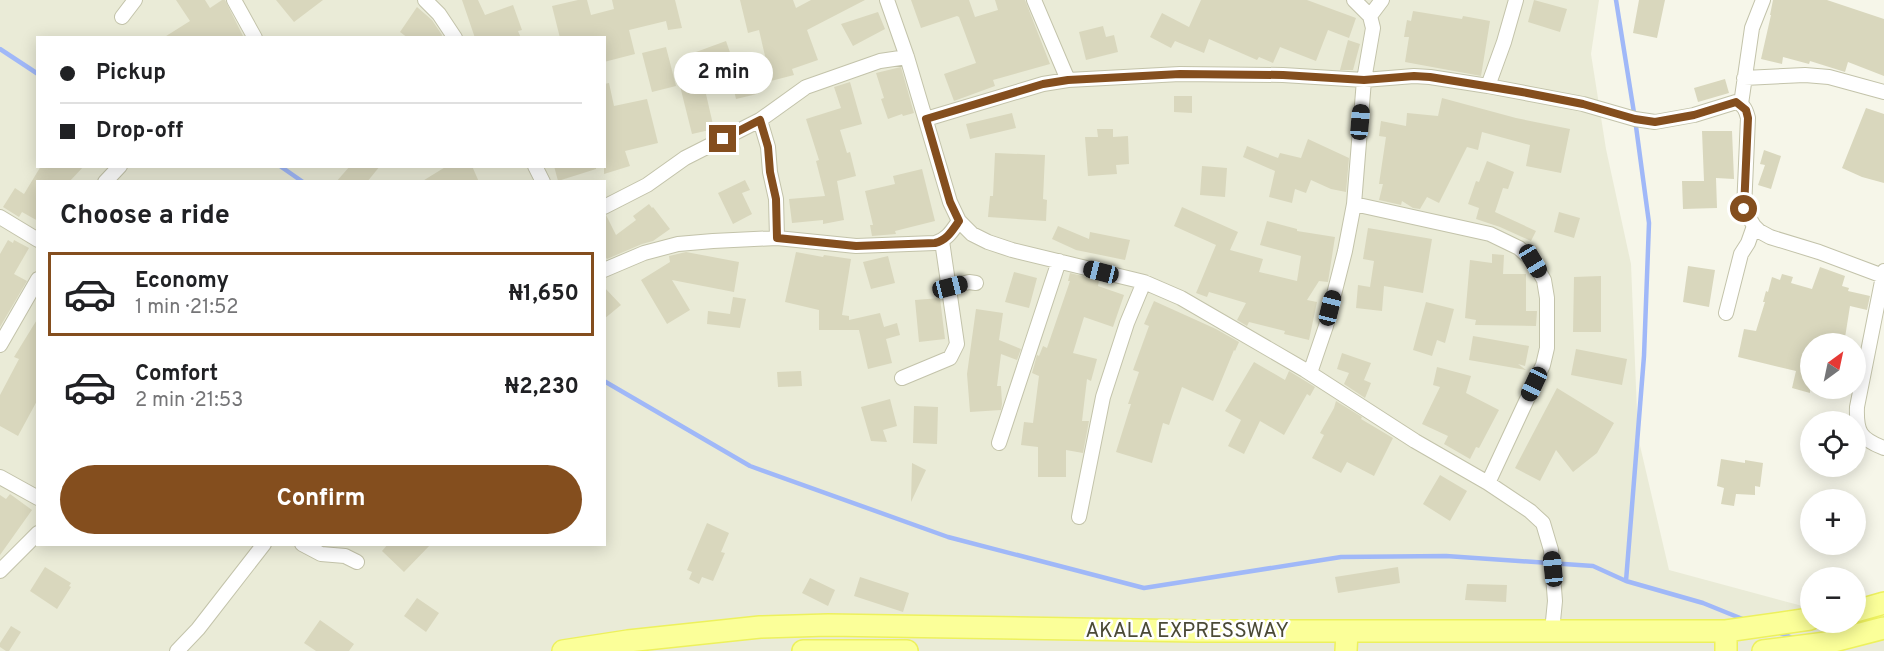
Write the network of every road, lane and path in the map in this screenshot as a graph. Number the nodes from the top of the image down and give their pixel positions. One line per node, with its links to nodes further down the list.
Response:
1 (135, 0): 11 (street)
2 (234, 0): 12 (street)
3 (425, 0): 13 (street)
4 (887, 0): 14 (street)
5 (1034, 0): 16 (street)
6 (1354, 0): 10 (street)
7 (1382, 0): 10 (street)
8 (1516, 0): 18 (street)
9 (1762, 0): 15 (street)
10 (1370, 16): 17 (street)
11 (122, 17)
12 (254, 36)
13 (454, 36)
14 (907, 57): 21 (street); 22 (street)
15 (1744, 78): 19 (street); 20 (street)
16 (1068, 80): 17 (street); 21 (street)
17 (1364, 80): 18 (street); 25 (street)
18 (1488, 86): 20 (street)
19 (1884, 92)
20 (1741, 104): 29 (street)
21 (926, 119): 28 (street)
22 (760, 120): 26 (street); 30 (street)
23 (118, 168): 24 (street)
24 (107, 180)
25 (1354, 204): 42 (street); 47 (street)
26 (606, 206)
27 (0, 217): 31 (street)
28 (959, 221): 32 (street); 33 (street)
29 (1754, 226): 35 (street); 40 (street)
30 (777, 238): 32 (street); 34 (street)
31 (36, 239)
32 (942, 241): 39 (street)
33 (1059, 261): 37 (street); 44 (street)
34 (606, 269)
35 (1883, 274): 45 (street)
36 (36, 282): 41 (street)
37 (1144, 282): 42 (street); 49 (street)
38 (976, 283): 39 (street)
39 (950, 287): 43 (street)
40 (1726, 314)
41 (0, 345)
42 (1310, 373): 47 (street)
43 (902, 378)
44 (999, 443)
45 (1884, 448)
46 (0, 477): 48 (street)
47 (1488, 483): 59 (street)
48 (36, 497)
49 (1079, 517)
50 (36, 535): 54 (street)
51 (262, 546): 62 (street)
52 (307, 546): 53 (street)
53 (357, 562)
54 (0, 571)
55 (1884, 603): 56 (main road)
56 (1866, 608)
57 (1800, 621): 61 (main road, AKALA EXPRESSWAY)
58 (1884, 628): 66 (main road)
59 (1552, 631): 60 (main road, AKALA EXPRESSWAY); 61 (main road, AKALA EXPRESSWAY)
60 (1347, 641): 63 (main road, AKALA EXPRESSWAY)
61 (1726, 641)
62 (177, 651)
63 (563, 651)
64 (803, 651): 65 (main road)
65 (907, 651)
66 (1763, 651)

